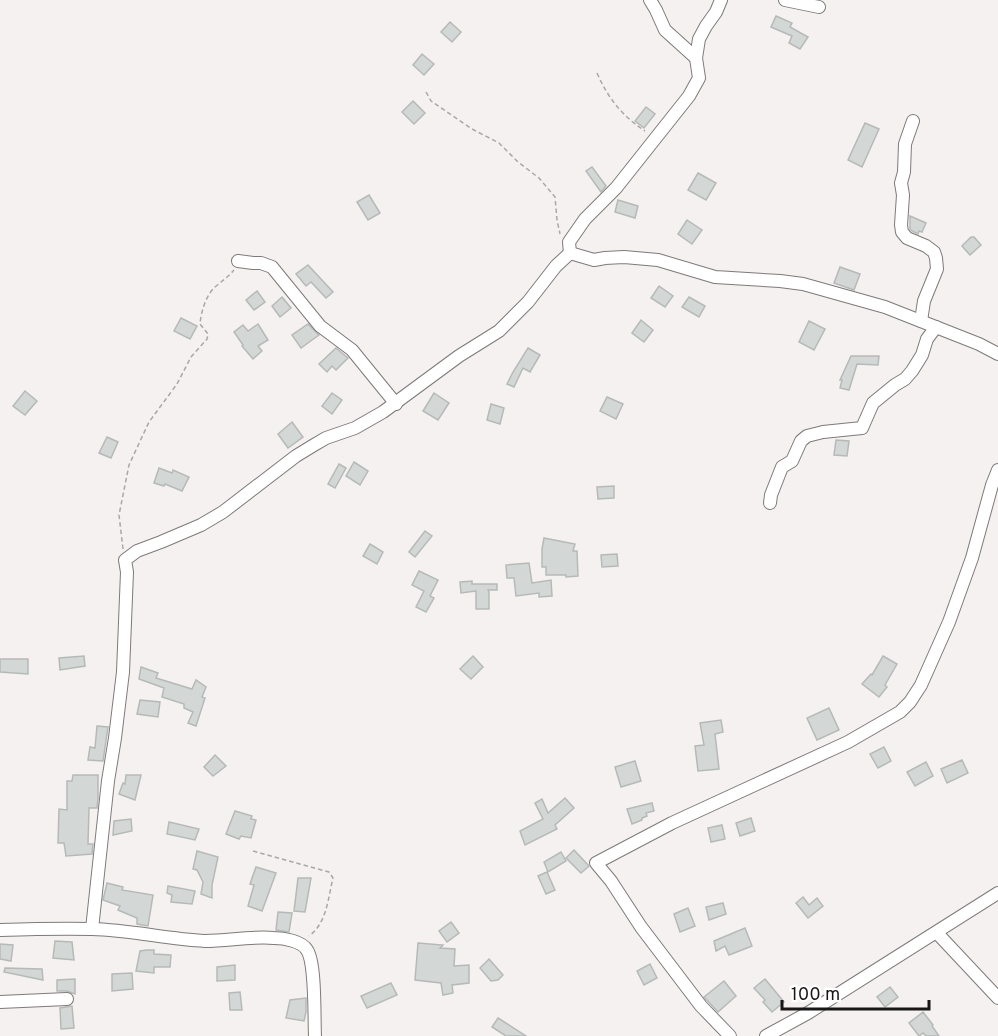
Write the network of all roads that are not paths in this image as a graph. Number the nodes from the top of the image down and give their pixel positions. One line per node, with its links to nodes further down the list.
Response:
1 (650, 0): 5 (street)
2 (721, 0): 5 (street)
3 (784, 0): 4 (street)
4 (819, 7)
5 (696, 58): 7 (street)
6 (913, 121): 9 (street)
7 (570, 248): 9 (street); 12 (street)
8 (238, 261): 12 (street)
9 (921, 321): 10 (street)
10 (936, 327): 11 (street); 14 (street)
11 (998, 354)
12 (396, 404): 16 (street)
13 (998, 470): 23 (street)
14 (770, 503)
15 (998, 893): 18 (street)
16 (92, 929): 17 (street); 22 (street)
17 (0, 930)
18 (937, 933): 19 (street); 24 (street)
19 (998, 998)
20 (67, 999): 21 (street)
21 (0, 1002)
22 (315, 1036)
23 (730, 1036)
24 (766, 1036)

